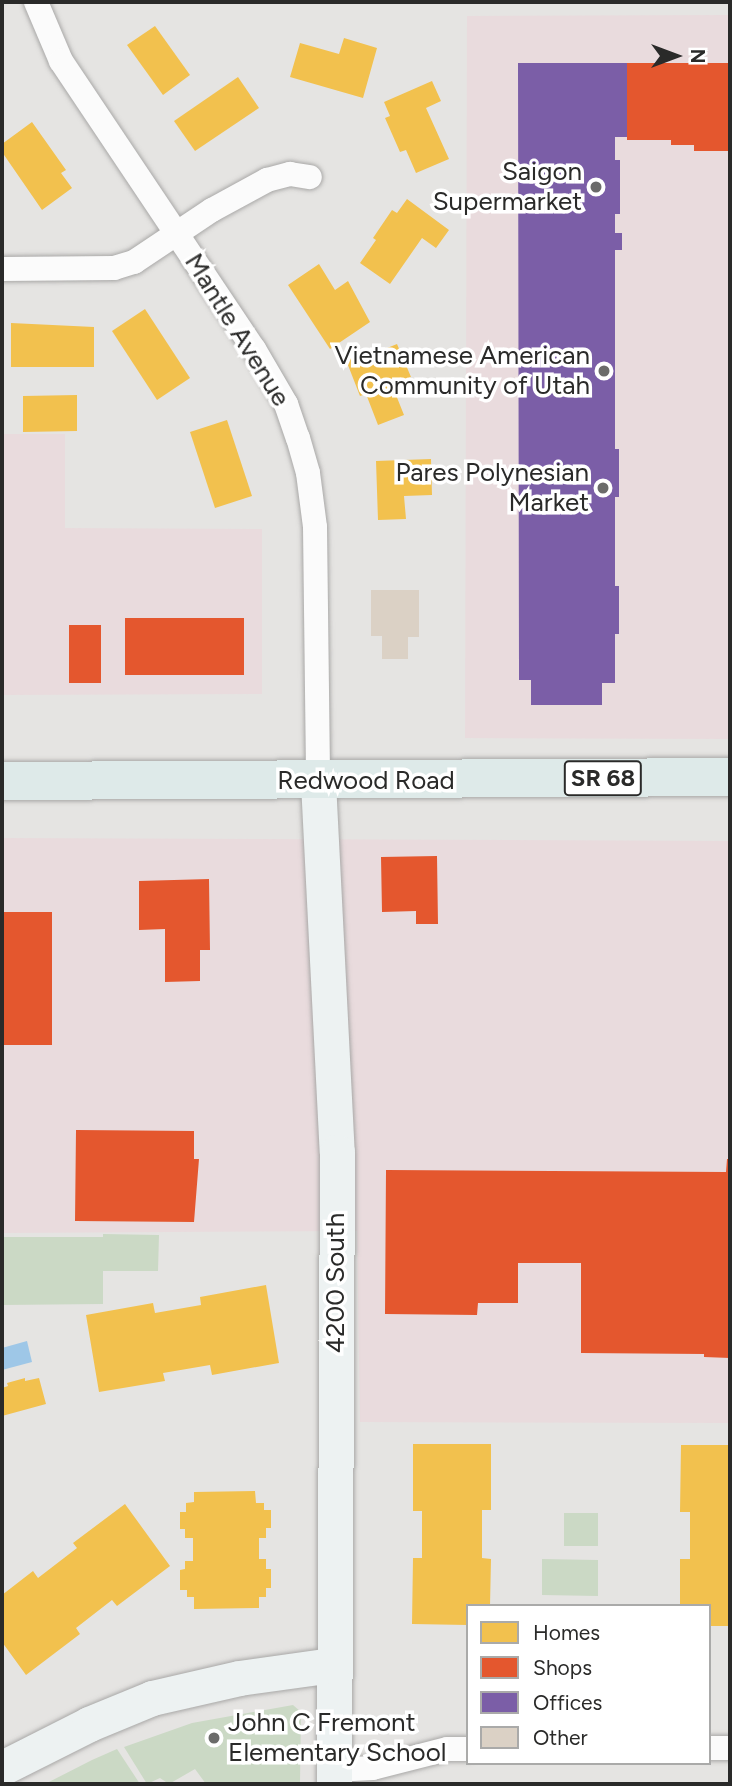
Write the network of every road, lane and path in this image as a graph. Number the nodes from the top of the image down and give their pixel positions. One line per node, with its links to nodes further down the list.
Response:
1 (36, 2): 3 (street, Mantle Avenue)
2 (310, 177): 3 (street)
3 (177, 235): 4 (street); 7 (street, Mantle Avenue)
4 (2, 269)
5 (730, 777): 7 (main road, Redwood Road / SR 68)
6 (2, 782): 7 (main road, Redwood Road / SR 68)
7 (318, 782): 8 (street, 4200 South)
8 (333, 1665): 12 (street); 13 (street, 4200 South)
9 (711, 1748): 10 (street)
10 (730, 1748)
11 (466, 1749): 13 (street)
12 (2, 1768)
13 (334, 1777)

